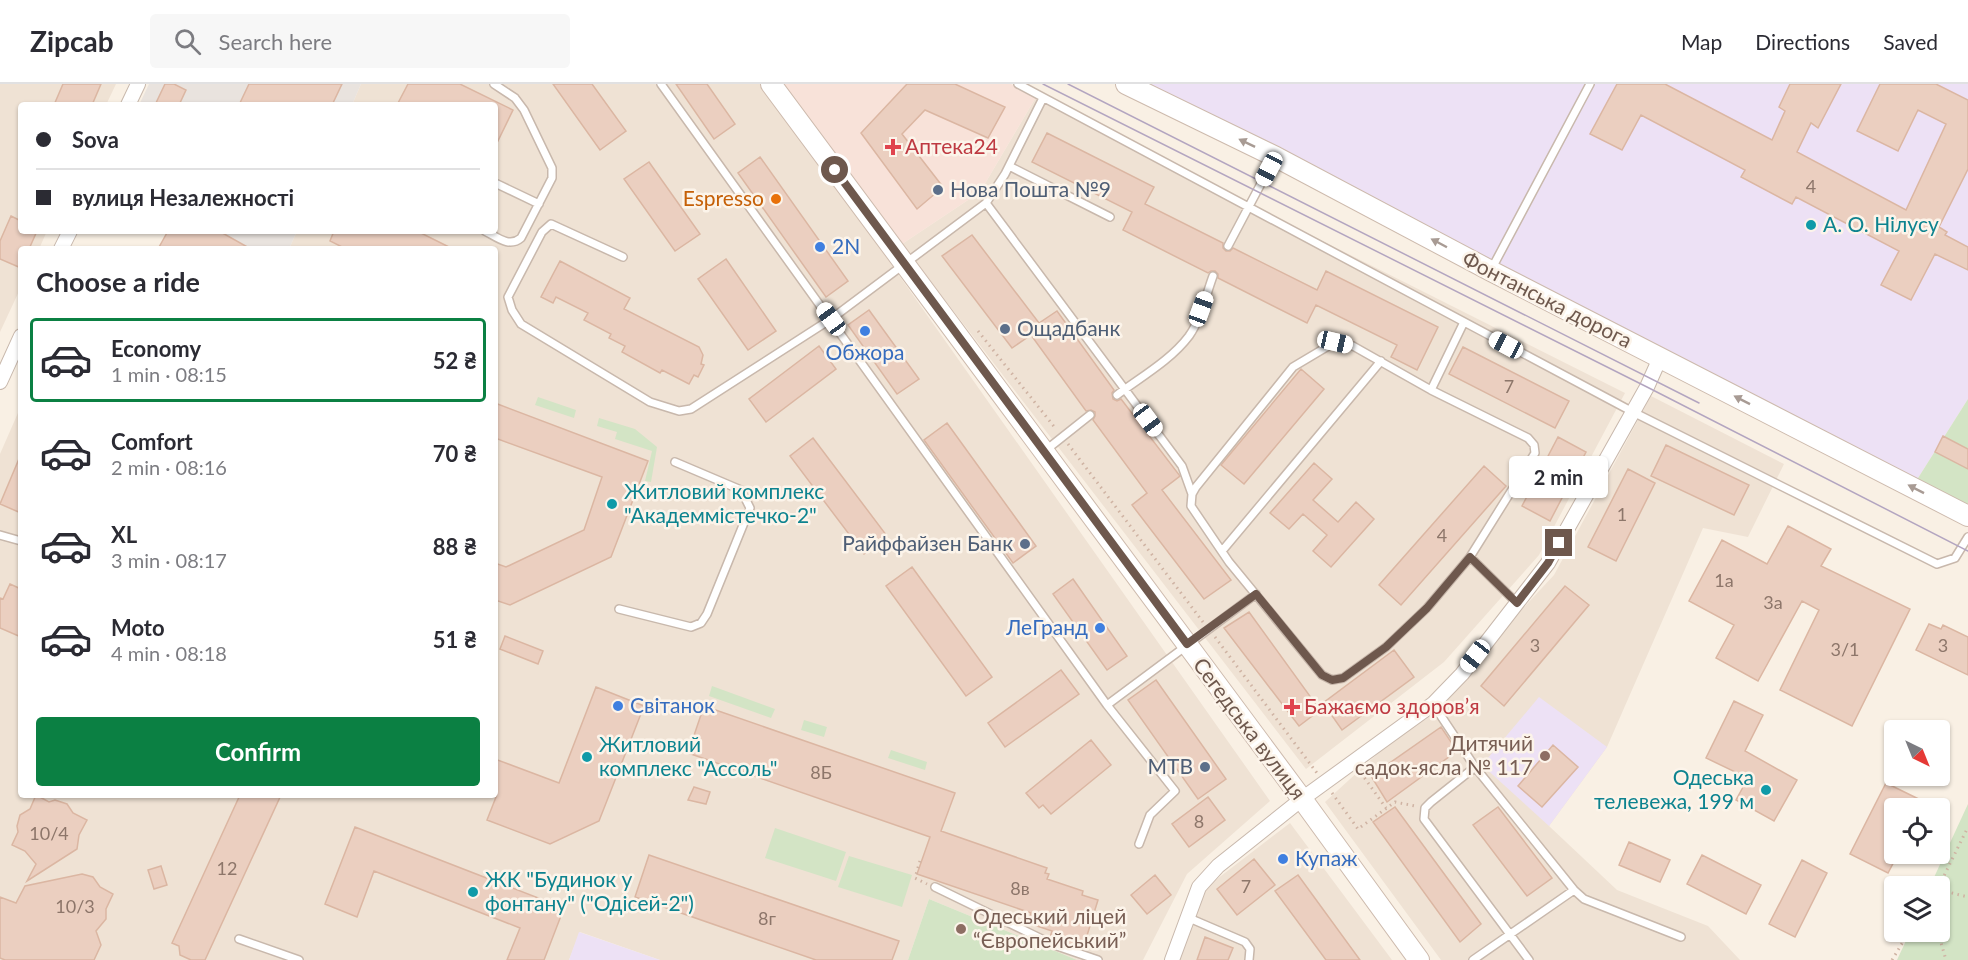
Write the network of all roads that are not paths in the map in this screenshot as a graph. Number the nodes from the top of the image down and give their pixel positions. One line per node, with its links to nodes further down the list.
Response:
1 (138, 84): 9 (street)
2 (494, 84): 14 (lane)
3 (661, 84): 23 (lane)
4 (1018, 84): 8 (lane)
5 (1126, 84): 10 (main road, Фонтанська дорога, one-way to 5)
6 (1590, 84): 21 (lane)
7 (775, 87): 20 (main road, Сегедська вулиця)
8 (1043, 98): 11 (lane); 15 (lane)
9 (129, 102)
10 (1275, 157): 15 (lane); 21 (main road, Фонтанська дорога, one-way to 10)
11 (1009, 166): 13 (lane); 16 (lane)
12 (498, 184): 14 (lane)
13 (986, 203): 20 (lane); 29 (lane)
14 (539, 204): 17 (lane)
15 (1248, 208): 18 (lane); 24 (lane)
16 (1110, 217)
17 (491, 234)
18 (1228, 246)
19 (623, 256): 23 (lane)
20 (905, 265): 23 (lane); 34 (main road, Сегедська вулиця)
21 (1491, 271): 26 (main road, Фонтанська дорога)
22 (1212, 276): 29 (lane)
23 (831, 319): 48 (lane)
24 (1464, 322): 30 (lane); 32 (lane)
25 (18, 343): 28 (street)
26 (1660, 358): 32 (street); 37 (main road, Фонтанська дорога, one-way to 26)
27 (1381, 362): 30 (lane); 36 (lane); 41 (lane)
28 (0, 382)
29 (1125, 389): 31 (lane); 36 (lane)
30 (1431, 390): 42 (lane)
31 (1118, 394)
32 (1633, 412): 39 (lane); 44 (street)
33 (1090, 415): 34 (lane)
34 (1044, 451): 46 (main road, Сегедська вулиця)
35 (675, 462): 45 (lane)
36 (1192, 494): 41 (lane)
37 (1968, 516)
38 (0, 535): 40 (lane)
39 (1968, 537)
40 (18, 541)
41 (1222, 551): 43 (lane)
42 (1470, 557): 43 (lane); 44 (lane)
43 (1256, 594): 46 (lane)
44 (1517, 603): 47 (street)
45 (619, 609)
46 (1187, 644): 48 (lane); 50 (main road, Сегедська вулиця)
47 (1433, 704): 49 (lane); 50 (street)
48 (1107, 705): 51 (lane)
49 (1475, 767): 53 (lane); 55 (lane)
50 (1302, 799): 54 (street); 62 (main road, Сегедська вулиця)
51 (1139, 844)
52 (935, 887): 59 (lane)
53 (1574, 890): 55 (lane); 56 (lane)
54 (1189, 918): 60 (street); 61 (lane)
55 (1510, 935): 63 (lane); 64 (lane)
56 (1681, 937)
57 (239, 939): 58 (lane)
58 (299, 960)
59 (1098, 960)
60 (1172, 960)
61 (1249, 960)
62 (1419, 960)
63 (1473, 960)
64 (1529, 960)

